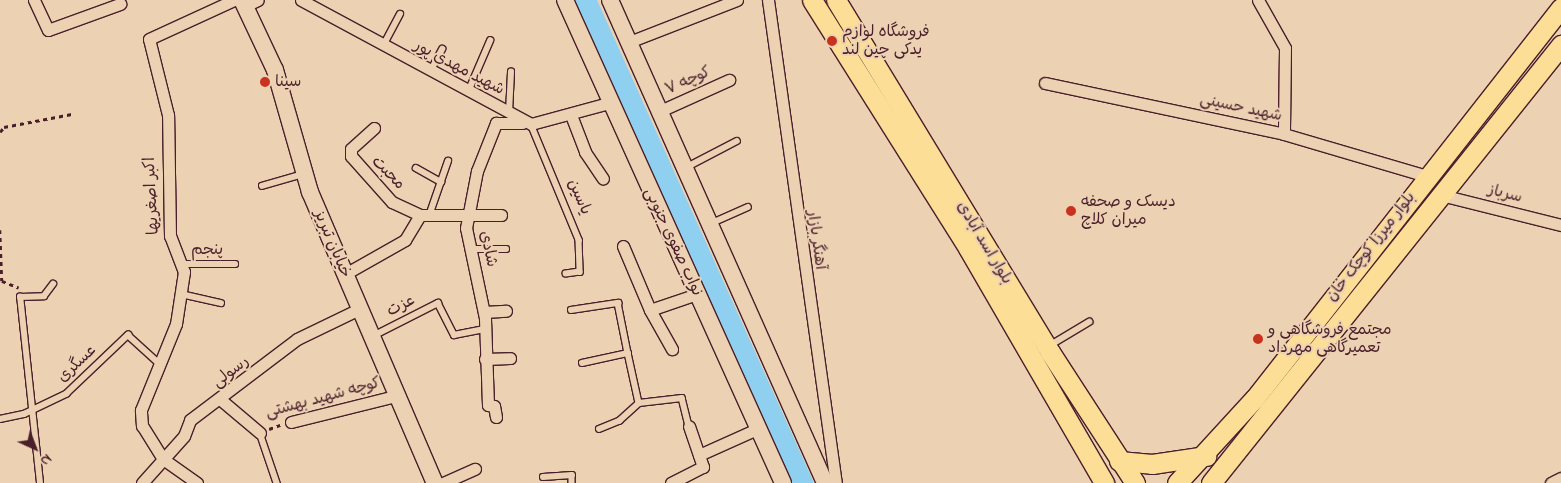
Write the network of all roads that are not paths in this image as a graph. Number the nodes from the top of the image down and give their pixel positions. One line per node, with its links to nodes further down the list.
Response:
1 (34, 0): 11 (street)
2 (301, 0): 17 (street, شهید مهدی پور)
3 (565, 0): 24 (main road, نواب صفوی جنوبی)
4 (610, 0): 15 (main road)
5 (737, 0): 15 (street)
6 (768, 0): 105 (street, آهنگر بازار)
7 (812, 0): 93 (main road, بلوار اسد آبادی)
8 (836, 0): 66 (main road, بلوار اسد آبادی)
9 (1258, 0): 30 (street)
10 (245, 1): 35 (main road, خیابان تبریز); 50 (street, اکبر اصغریها)
11 (120, 4)
12 (1561, 8): 36 (main road, بلوار میرزا کوچک خان)
13 (400, 14): 17 (lane)
14 (490, 41): 23 (lane)
15 (629, 42): 25 (main road)
16 (1561, 45): 40 (main road, بلوار میرزا کوچک خان)
17 (383, 46): 19 (street, شهید مهدی پور)
18 (442, 49): 19 (lane)
19 (430, 72): 23 (street, شهید مهدی پور)
20 (512, 72): 26 (lane)
21 (729, 80): 25 (street, کوچه ۷)
22 (1045, 83): 30 (street, شهید حسینی)
23 (468, 92): 26 (street, شهید مهدی پور)
24 (609, 103): 27 (street); 56 (main road, نواب صفوی جنوبی)
25 (660, 111): 34 (main road)
26 (509, 113): 28 (street, شهید مهدی پور)
27 (571, 115): 28 (street); 37 (street)
28 (531, 124): 44 (street, شادی); 53 (lane, یاسین)
29 (374, 128): 42 (street, محبت)
30 (1284, 134): 36 (street, شهید حسینی)
31 (737, 141): 34 (lane)
32 (448, 161): 38 (lane)
33 (416, 168): 38 (lane)
34 (685, 168): 45 (main road)
35 (305, 173): 39 (lane); 52 (main road, خیابان تبریز)
36 (1426, 176): 74 (main road, بلوار میرزا کوچک خان)
37 (603, 179)
38 (440, 182): 42 (lane)
39 (262, 186)
40 (1441, 196): 46 (street, سرباز); 77 (main road, بلوار میرزا کوچک خان)
41 (748, 207): 45 (lane)
42 (424, 215): 44 (street, محبت); 52 (street)
43 (501, 215): 44 (street, محبت)
44 (468, 217): 48 (street, شادی)
45 (710, 224): 104 (main road)
46 (1561, 225)
47 (623, 246): 60 (street)
48 (471, 249): 49 (lane); 62 (street, شادی)
49 (506, 249)
50 (180, 264): 51 (lane, پنجم); 55 (street, اکبر اصغریها)
51 (235, 264)
52 (345, 274): 58 (main road, خیابان تبریز)
53 (566, 274)
54 (53, 284): 78 (lane)
55 (182, 294): 57 (lane); 72 (street, اکبر اصغریها)
56 (697, 294): 60 (street); 83 (main road, نواب صفوی جنوبی)
57 (221, 303)
58 (359, 309): 65 (main road, خیابان تبریز); 75 (street, رسولی)
59 (571, 310): 68 (lane)
60 (650, 310): 67 (street)
61 (506, 311): 62 (street)
62 (484, 312): 64 (street, شادی)
63 (1088, 322): 66 (lane)
64 (485, 329): 65 (lane, عزت); 70 (street, شادی)
65 (371, 337): 73 (main road, خیابان تبریز)
66 (1047, 347): 89 (main road, بلوار اسد آبادی)
67 (672, 349)
68 (628, 353): 71 (lane); 76 (lane)
69 (510, 358): 70 (street)
70 (485, 359): 79 (street, شادی)
71 (582, 363)
72 (160, 364): 78 (lane, عسگری); 88 (street, اکبر اصغریها)
73 (395, 396): 81 (street, کوچه شهید بهشتی); 99 (main road, خیابان تبریز)
74 (1255, 398): 77 (main road); 87 (main road, بلوار میرزا کوچک خان)
75 (221, 400): 85 (street); 88 (street, رسولی)
76 (639, 403): 82 (lane); 84 (lane)
77 (1272, 408): 94 (main road, بلوار میرزا کوچک خان)
78 (30, 410): 80 (lane, عسگری); 95 (lane)
79 (496, 417)
80 (0, 419)
81 (291, 422)
82 (689, 426): 86 (street)
83 (759, 428): 86 (street); 103 (main road, نواب صفوی جنوبی)
84 (599, 429)
85 (260, 433): 98 (lane)
86 (699, 454): 102 (street)
87 (1206, 456): 89 (main road); 107 (main road, بلوار میرزا کوچک خان)
88 (164, 459): 96 (street, رسولی); 97 (street)
89 (1119, 460): 106 (main road, بلوار اسد آبادی)
90 (475, 468): 100 (street)
91 (543, 477): 101 (lane)
92 (1561, 478): 108 (street)
93 (1101, 481)
94 (1213, 482)
95 (40, 483)
96 (142, 483)
97 (197, 483)
98 (277, 483)
99 (435, 483)
100 (443, 483)
101 (572, 483)
102 (671, 483)
103 (783, 483)
104 (825, 483)
105 (836, 483)
106 (1135, 483)
107 (1177, 483)
108 (1551, 483)

